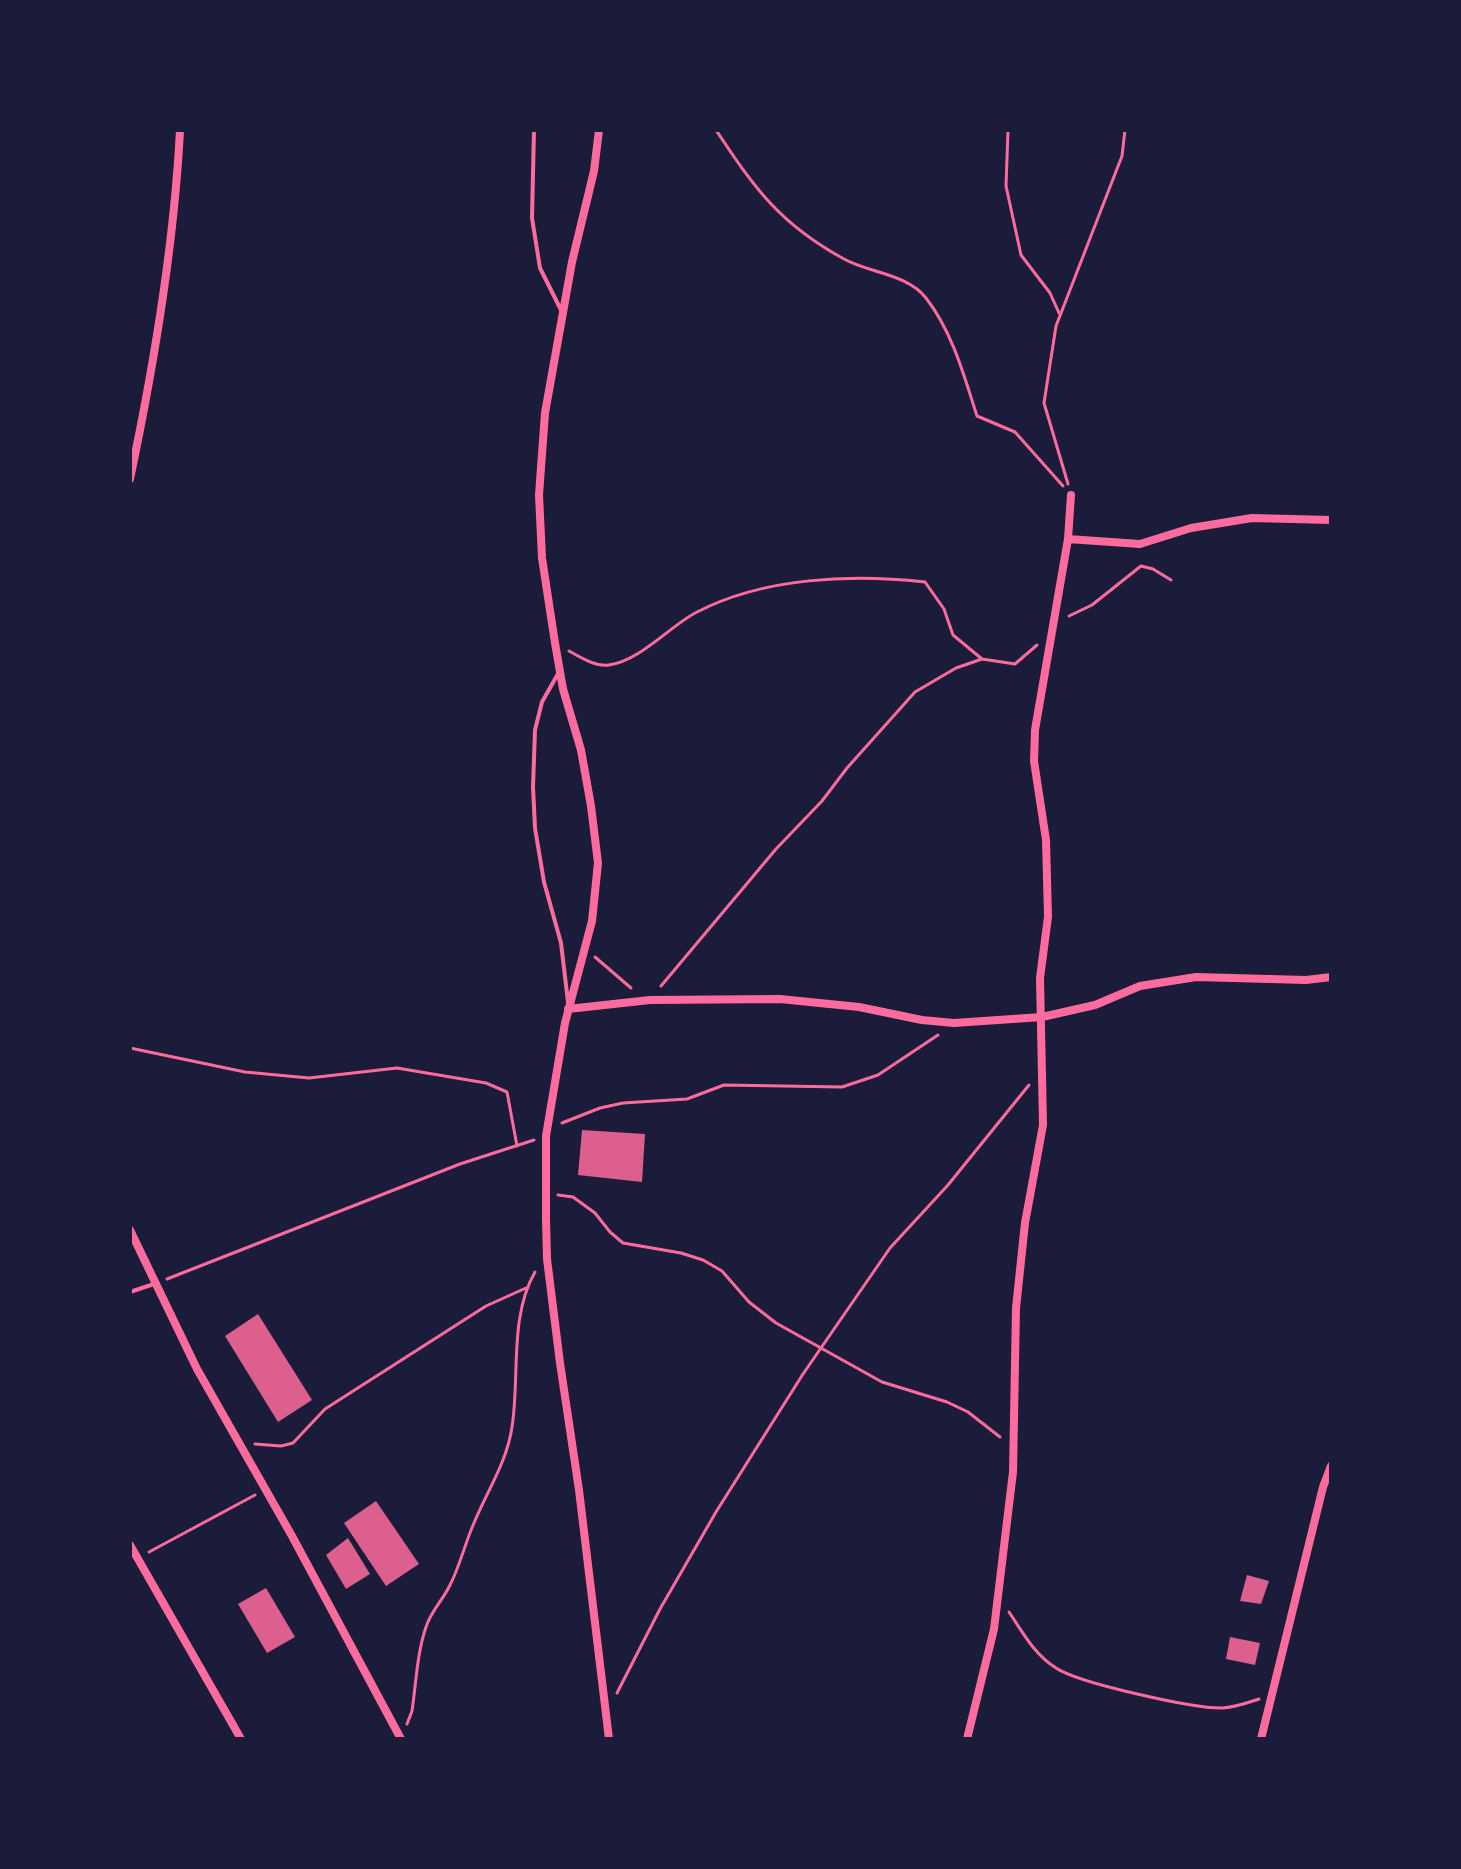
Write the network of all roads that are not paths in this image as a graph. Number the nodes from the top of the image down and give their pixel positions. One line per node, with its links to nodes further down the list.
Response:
1 (180, 130): 5 (street)
2 (534, 130): 4 (lane)
3 (599, 130): 4 (street)
4 (563, 315): 9 (street)
5 (130, 479)
6 (1071, 495): 8 (street)
7 (1331, 520): 8 (street)
8 (1068, 539): 12 (street)
9 (560, 671): 11 (street); 11 (lane)
10 (1331, 977): 12 (street)
11 (568, 1009): 12 (street); 20 (street)
12 (1042, 1017): 21 (street)
13 (130, 1230): 14 (street)
14 (156, 1283): 15 (lane); 19 (street)
15 (130, 1292)
16 (1331, 1466): 22 (street)
17 (130, 1545): 18 (street)
18 (241, 1739)
19 (401, 1739)
20 (609, 1739)
21 (967, 1739)
22 (1261, 1739)

